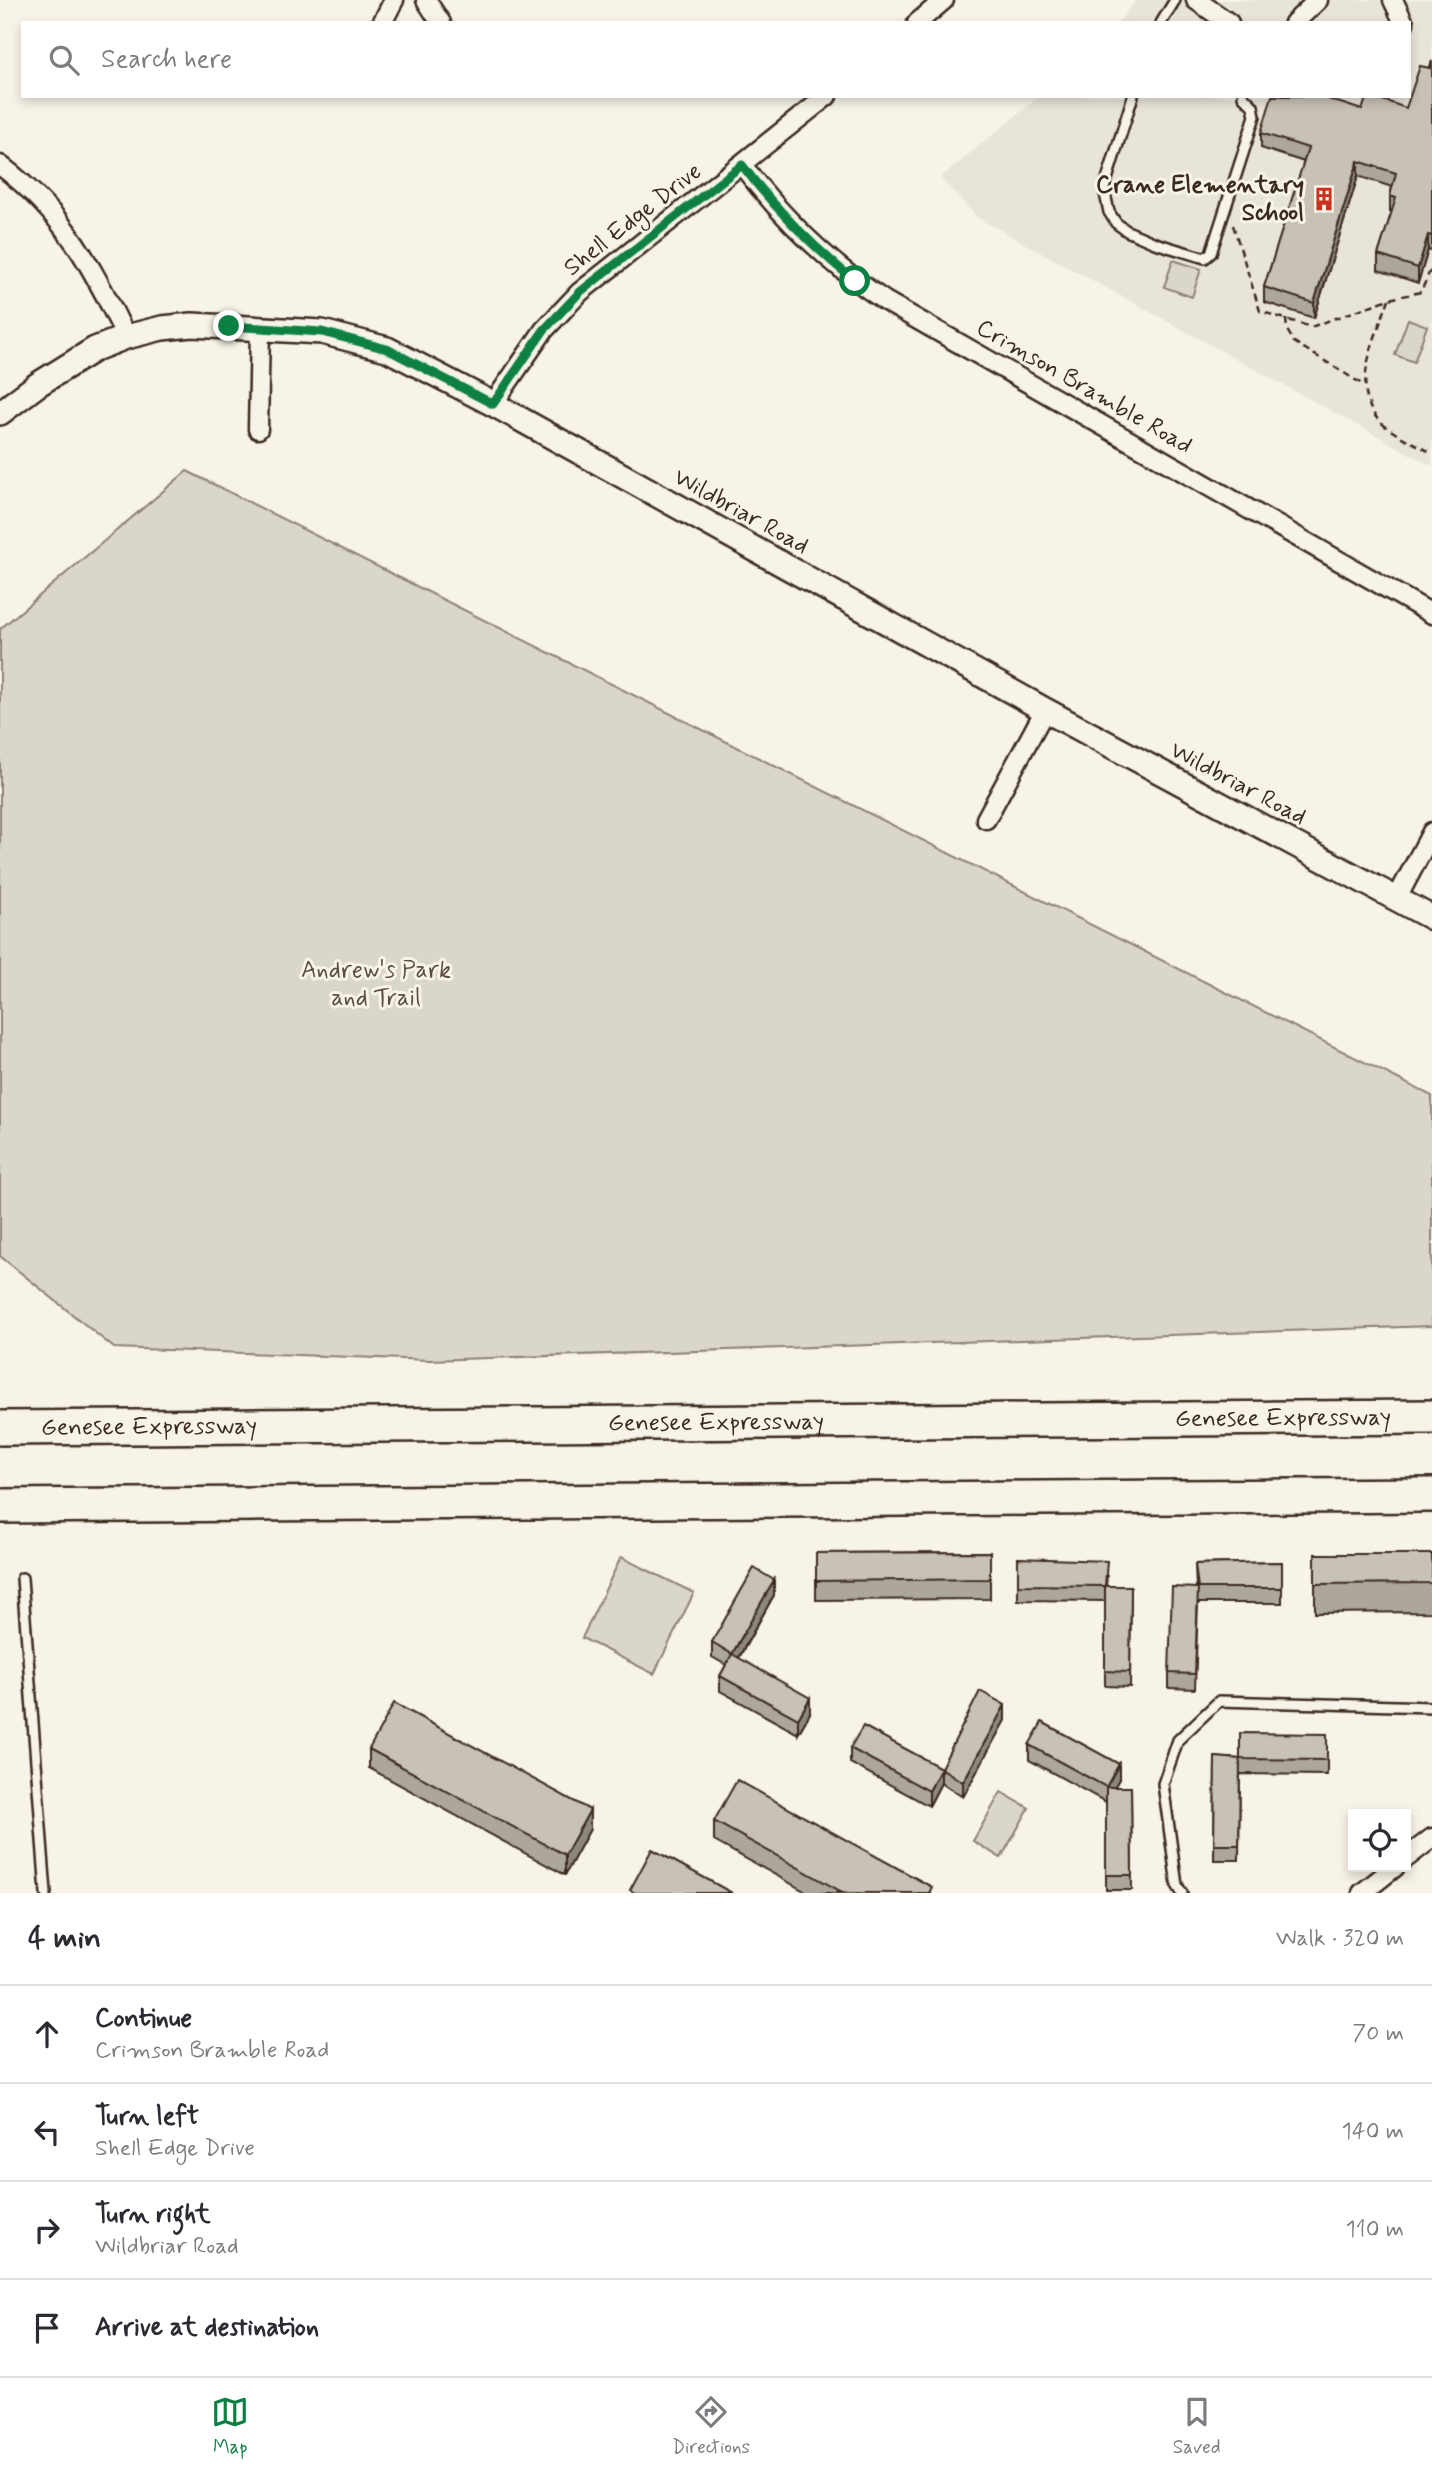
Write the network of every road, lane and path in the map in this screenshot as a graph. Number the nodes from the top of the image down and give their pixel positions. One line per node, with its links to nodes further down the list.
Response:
1 (394, 0): 8 (street)
2 (425, 0): 9 (street)
3 (944, 0): 10 (street)
4 (1175, 0): 11 (lane)
5 (1196, 0): 12 (street)
6 (1318, 0): 13 (street)
7 (1393, 0): 14 (street)
8 (383, 21)
9 (440, 21)
10 (919, 21)
11 (1162, 21)
12 (1226, 21)
13 (1296, 21)
14 (1403, 21)
15 (825, 98): 19 (street, Shell Edge Drive)
16 (1132, 98): 20 (lane)
17 (1245, 98): 20 (lane)
18 (0, 165): 25 (street)
19 (742, 165): 27 (street, Shell Edge Drive); 31 (street, Crimson Bramble Road)
20 (1227, 204): 23 (path)
21 (1432, 270): 22 (path)
22 (1390, 299): 23 (path); 26 (path)
23 (1286, 319): 26 (path)
24 (260, 329): 25 (street, Wildbriar Road); 27 (street, Wildbriar Road); 29 (street)
25 (127, 337): 28 (street, Wildbriar Road)
26 (1364, 385): 30 (path)
27 (493, 404): 32 (street, Wildbriar Road)
28 (0, 413)
29 (258, 429)
30 (1432, 453)
31 (1432, 614)
32 (1045, 710): 33 (street); 35 (street, Wildbriar Road)
33 (986, 819)
34 (1432, 832): 35 (street)
35 (1397, 898): 36 (street, Wildbriar Road)
36 (1432, 918)
37 (1432, 1417): 38 (highway, Genesee Expressway)
38 (0, 1428)
39 (1432, 1495): 40 (highway)
40 (0, 1506)
41 (22, 1578): 46 (lane)
42 (1432, 1707): 47 (lane)
43 (1432, 1838): 44 (street)
44 (1411, 1854)
45 (1389, 1872): 48 (street)
46 (46, 1893)
47 (1182, 1893)
48 (1362, 1893)

